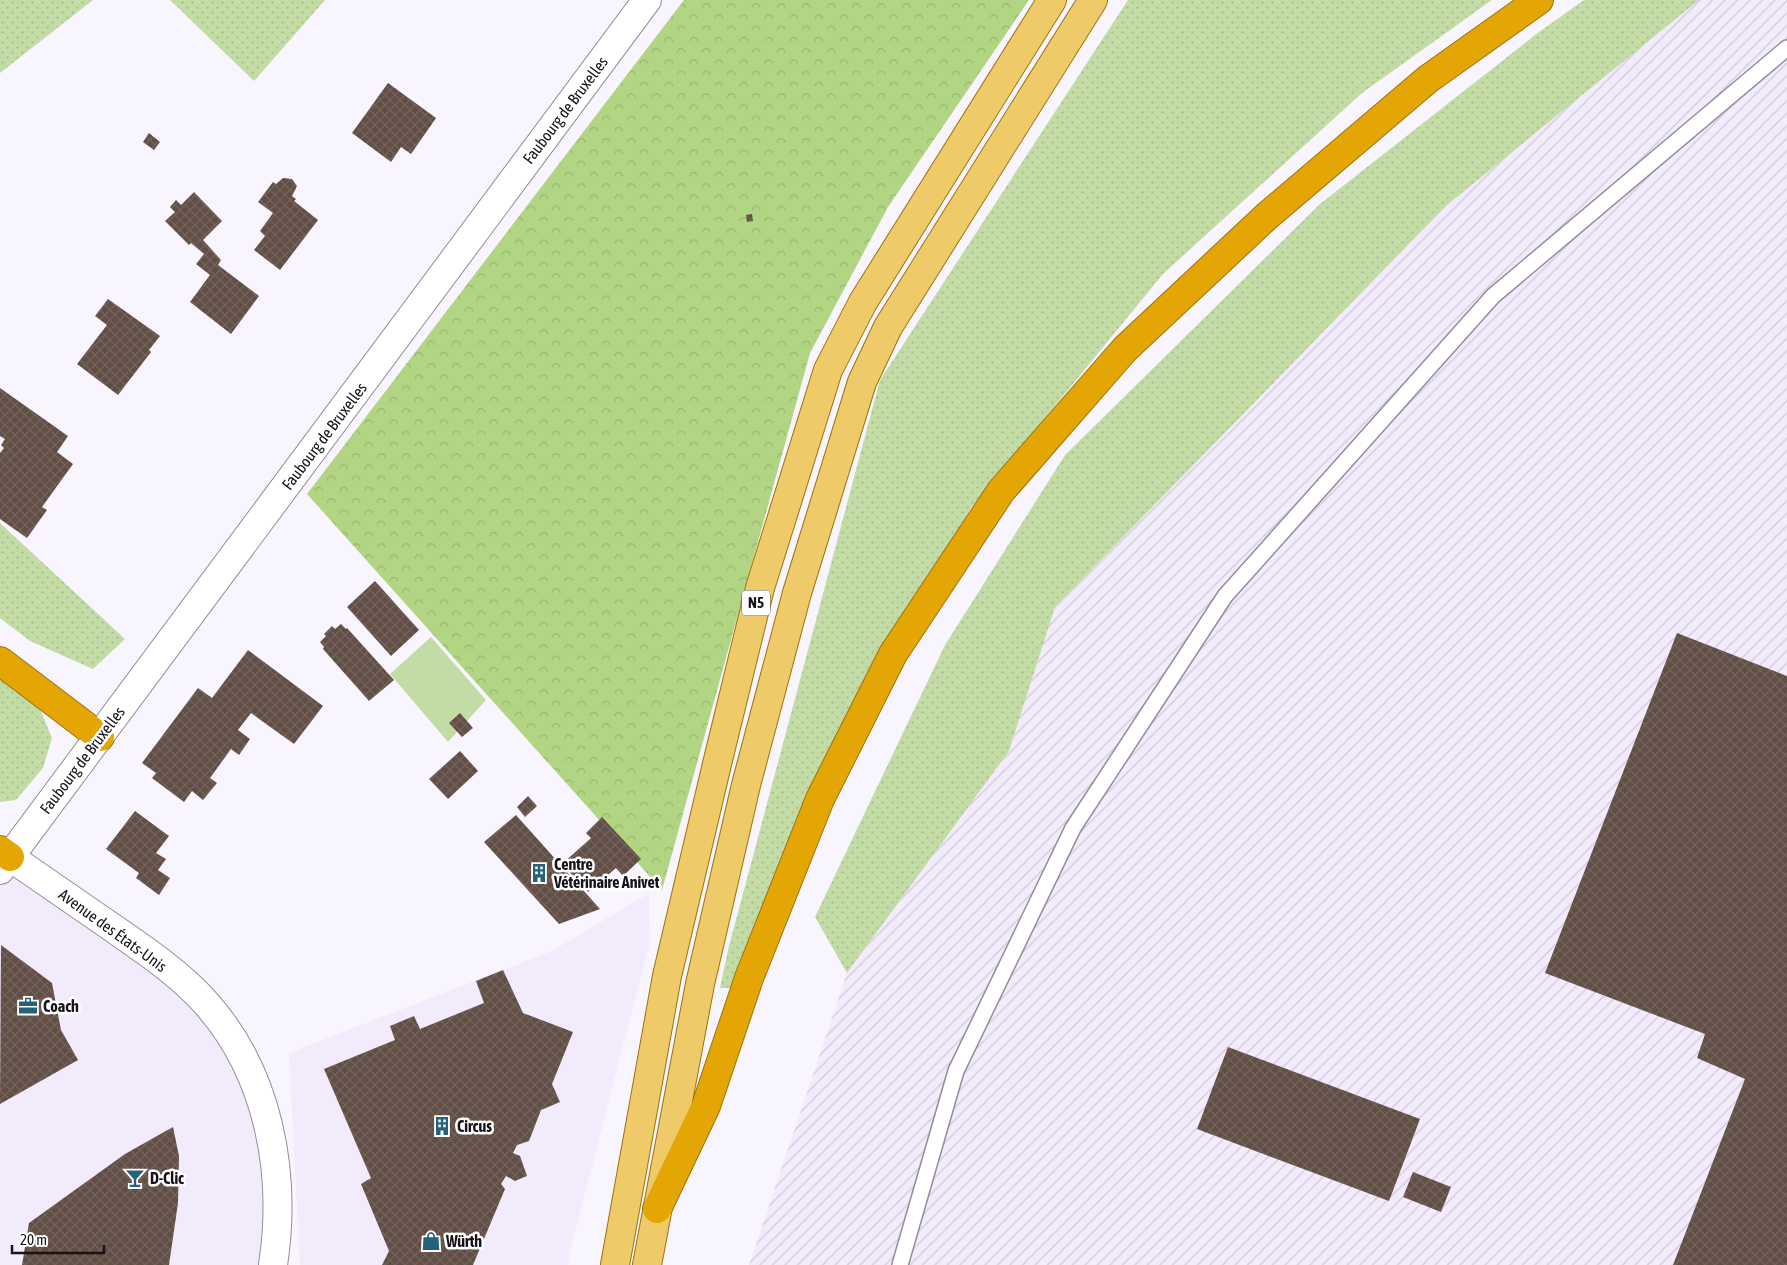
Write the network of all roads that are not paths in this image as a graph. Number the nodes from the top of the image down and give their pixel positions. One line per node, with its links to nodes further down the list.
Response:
1 (647, 0): 7 (street, Faubourg de Bruxelles)
2 (1052, 0): 11 (main road, N5)
3 (1093, 0): 9 (main road, N5)
4 (1539, 0): 9 (highway)
5 (1787, 48): 13 (lane)
6 (0, 661): 7 (highway)
7 (100, 737): 8 (street, Faubourg de Bruxelles)
8 (3, 859): 10 (street, Avenue des États-Unis)
9 (656, 1209): 12 (main road, N5)
10 (273, 1265)
11 (615, 1265)
12 (647, 1265)
13 (900, 1265)

